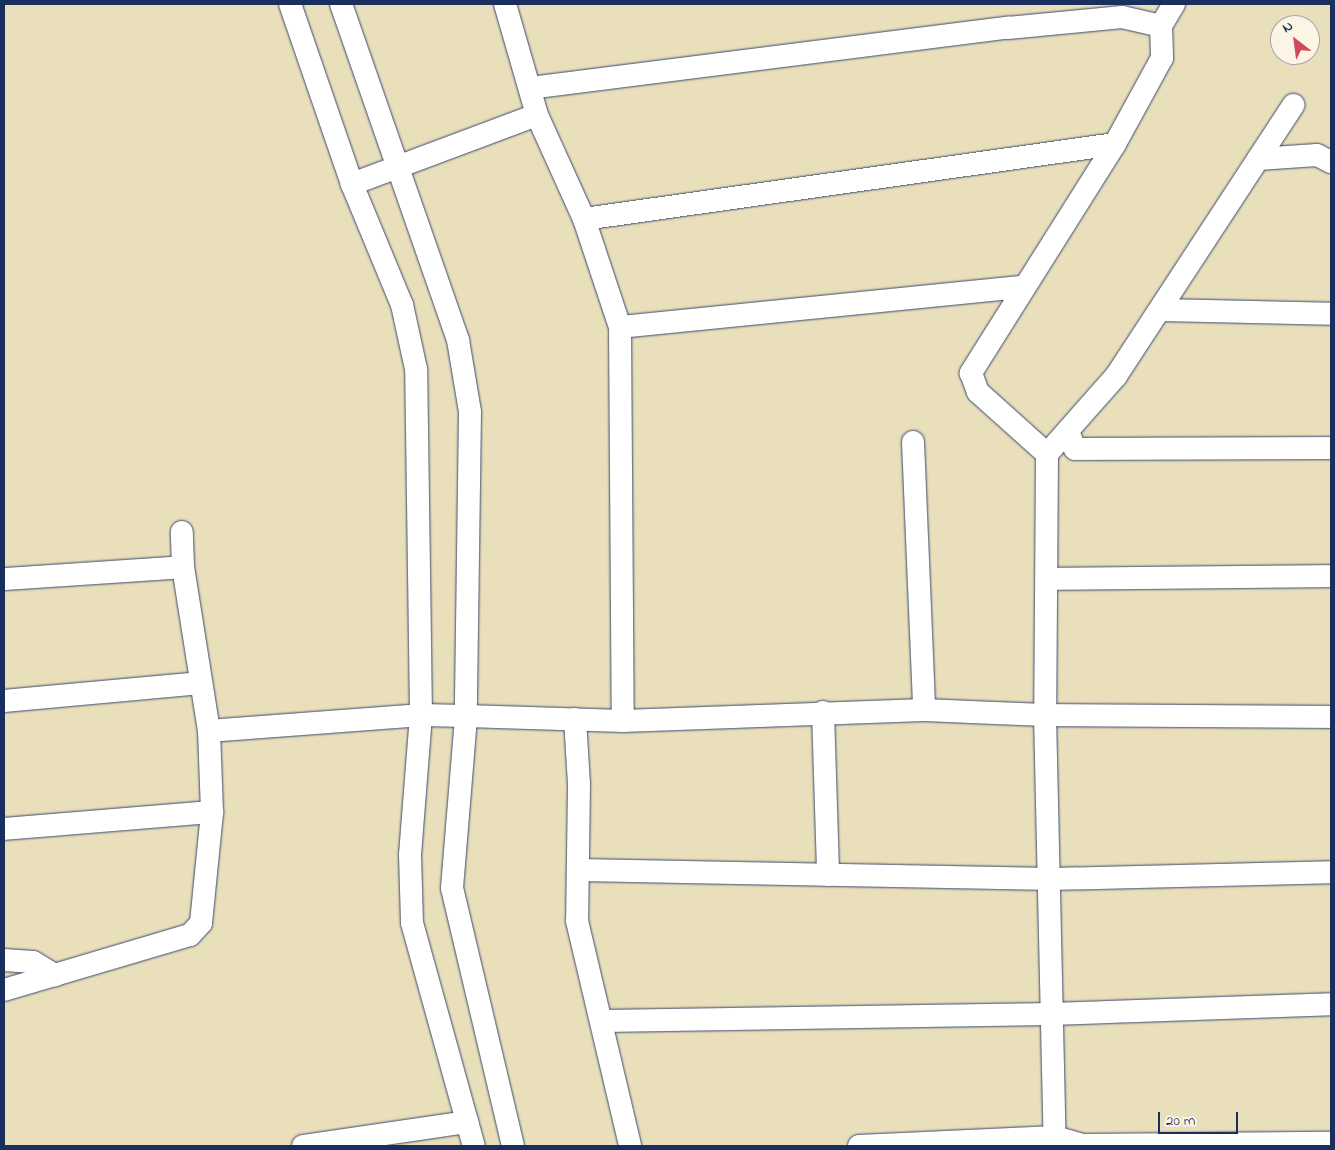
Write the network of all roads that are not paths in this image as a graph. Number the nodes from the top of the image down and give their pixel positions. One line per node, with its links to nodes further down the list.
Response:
1 (290, 4): 13 (street)
2 (341, 4): 12 (street)
3 (505, 4): 6 (street)
4 (1174, 4): 5 (street)
5 (1160, 26): 6 (street); 9 (street)
6 (530, 88): 8 (street)
7 (1292, 105): 10 (street)
8 (537, 115): 12 (street); 14 (street)
9 (1115, 144): 14 (street); 15 (street)
10 (1258, 159): 11 (street); 17 (street)
11 (1331, 162)
12 (397, 170): 13 (street); 34 (street)
13 (352, 184): 32 (street)
14 (584, 219): 18 (street)
15 (1022, 287): 18 (street); 22 (street)
16 (1329, 309): 17 (street)
17 (1161, 310): 19 (street)
18 (620, 327): 37 (street)
19 (1068, 431): 21 (street); 22 (street)
20 (913, 442): 30 (street)
21 (1331, 448)
22 (1047, 454): 27 (street)
23 (182, 532): 24 (street)
24 (183, 567): 26 (street); 28 (street)
25 (1331, 576): 27 (street)
26 (4, 579)
27 (1048, 580): 33 (street)
28 (201, 683): 29 (street); 38 (street)
29 (4, 701)
30 (924, 710): 31 (street); 33 (street)
31 (824, 712): 37 (street); 43 (street)
32 (420, 715): 34 (street); 38 (street); 51 (street)
33 (1045, 715): 35 (street); 44 (street)
34 (466, 716): 36 (street); 56 (street)
35 (1331, 717)
36 (575, 719): 37 (street); 41 (street)
37 (623, 720)
38 (209, 731): 39 (street)
39 (212, 812): 40 (street); 46 (street)
40 (4, 829)
41 (579, 870): 43 (street); 50 (street)
42 (1331, 872): 44 (street)
43 (828, 876): 44 (street)
44 (1052, 879): 49 (street)
45 (4, 960): 46 (street)
46 (55, 975): 47 (street)
47 (4, 990)
48 (1331, 1004): 49 (street)
49 (1051, 1014): 50 (street); 52 (street)
50 (603, 1021): 57 (street)
51 (467, 1122): 54 (street); 55 (street)
52 (1055, 1141): 53 (street); 58 (street)
53 (1331, 1143)
54 (303, 1146)
55 (474, 1146)
56 (513, 1146)
57 (630, 1146)
58 (859, 1146)

